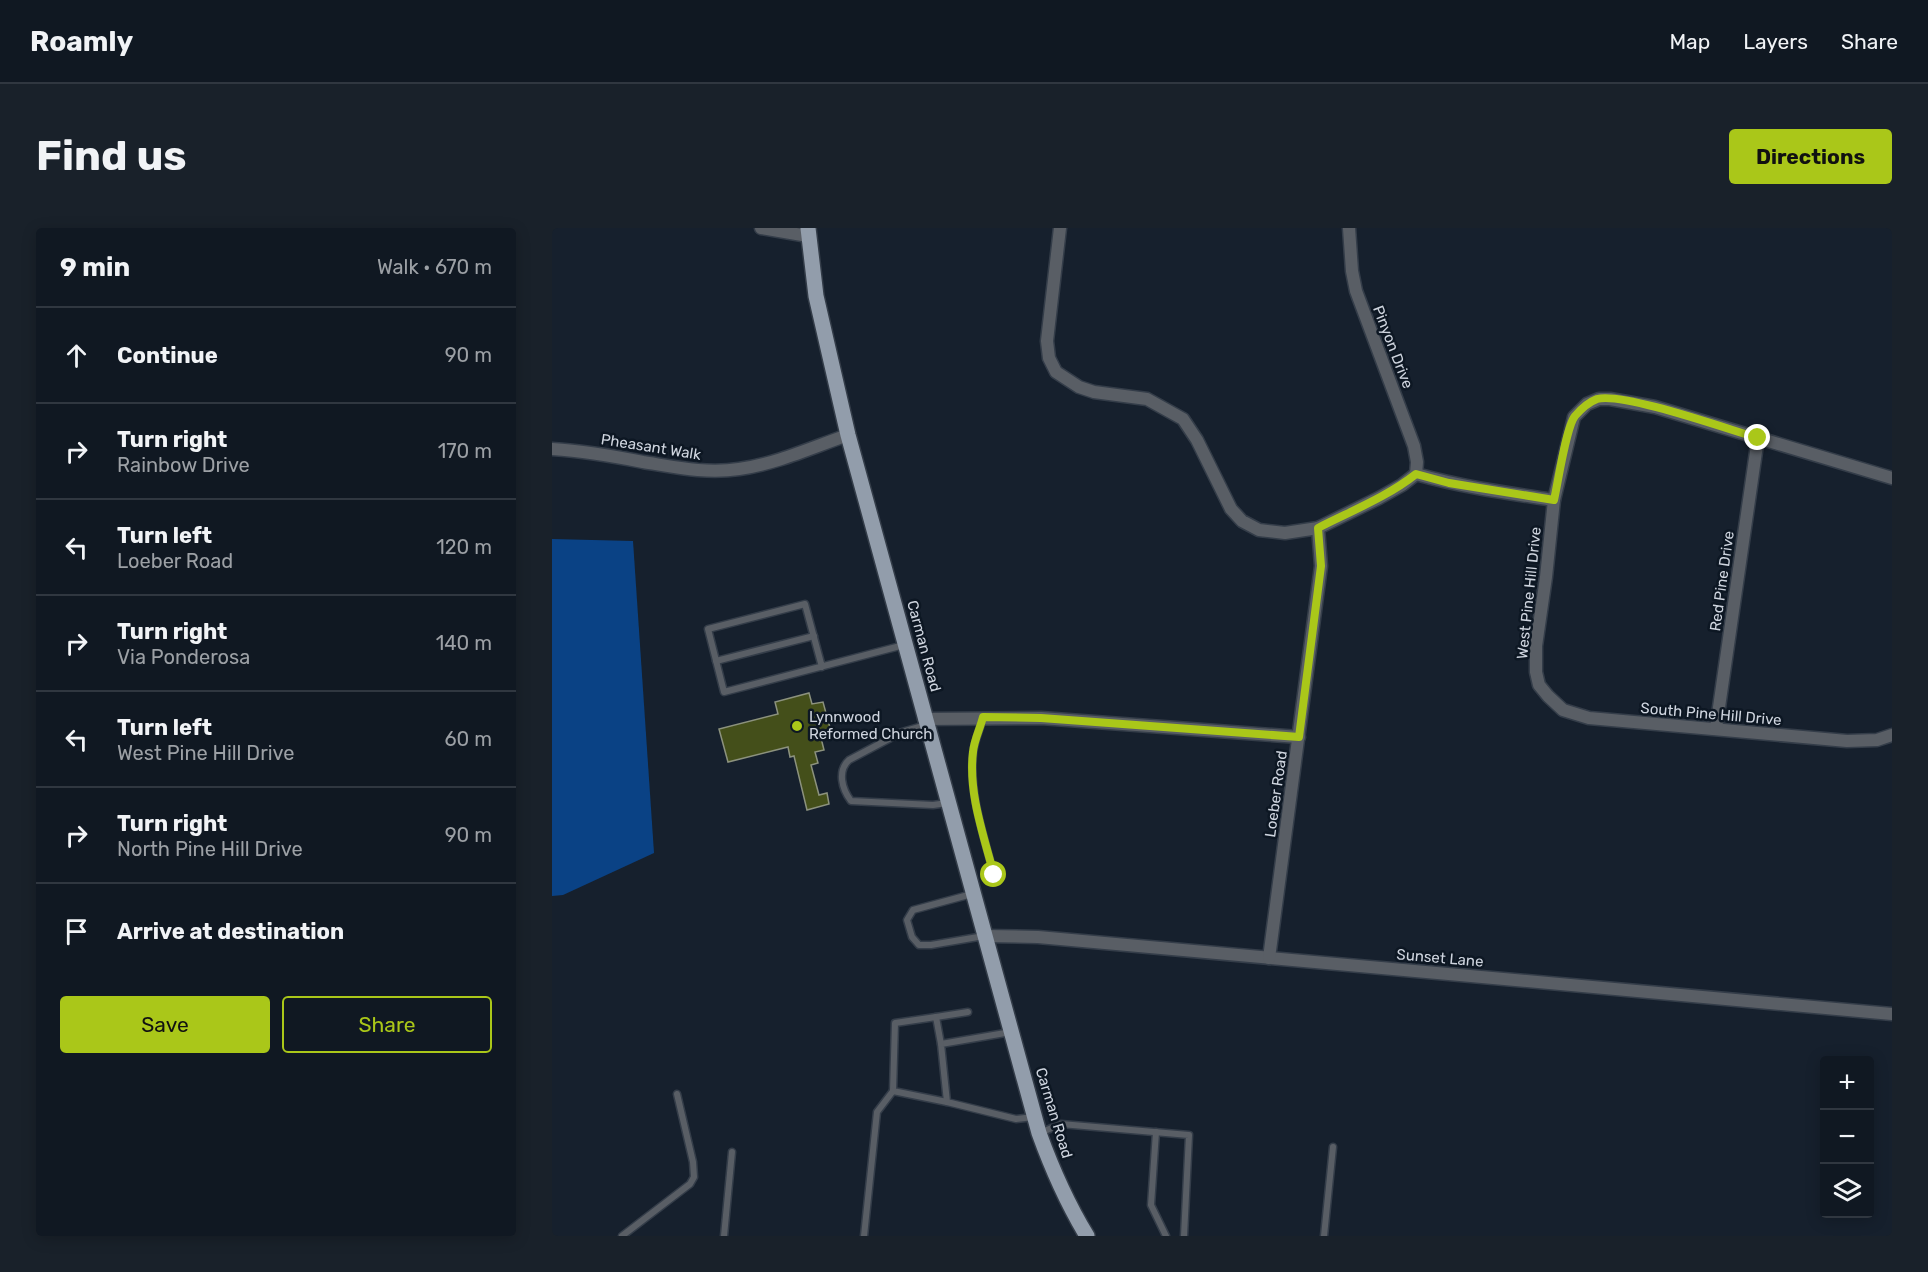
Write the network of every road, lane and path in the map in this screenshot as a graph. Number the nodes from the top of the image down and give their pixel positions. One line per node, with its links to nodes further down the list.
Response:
1 (761, 228): 4 (street)
2 (1060, 228): 11 (street)
3 (1349, 228): 8 (street, Pinyon Drive)
4 (808, 232): 5 (main road, Carman Road)
5 (848, 435): 7 (street, Pheasant Walk); 13 (main road, Carman Road)
6 (1758, 438): 9 (street); 10 (street, West Pine Hill Drive); 19 (street, Red Pine Drive)
7 (552, 449)
8 (1416, 474): 10 (street); 11 (street)
9 (1892, 478)
10 (1554, 500): 16 (street, West Pine Hill Drive)
11 (1318, 528): 21 (street, Loeber Road)
12 (814, 636): 14 (lane); 14 (lane); 15 (lane)
13 (905, 645): 15 (lane); 18 (main road, Carman Road)
14 (716, 661): 15 (lane)
15 (822, 667)
16 (1539, 685): 19 (street, South Pine Hill Drive)
17 (983, 717): 18 (street); 21 (street); 23 (lane)
18 (925, 722): 22 (main road, Carman Road); 22 (lane)
19 (1716, 728): 20 (street, South Pine Hill Drive)
20 (1892, 735)
21 (1299, 737): 26 (street, Loeber Road)
22 (948, 802): 24 (main road, Carman Road)
23 (994, 875)
24 (973, 893): 25 (main road, Carman Road); 25 (lane)
25 (985, 936): 26 (street, Sunset Lane); 30 (main road, Carman Road)
26 (1269, 958): 28 (street, Sunset Lane)
27 (968, 1012): 29 (lane)
28 (1892, 1014)
29 (936, 1017): 31 (lane); 32 (lane)
30 (1011, 1032): 31 (lane); 35 (main road, Carman Road)
31 (941, 1044): 34 (lane)
32 (893, 1090): 34 (lane); 42 (lane)
33 (677, 1094): 40 (lane)
34 (947, 1102): 35 (lane)
35 (1035, 1117): 37 (main road, Carman Road)
36 (1156, 1132): 37 (lane); 44 (lane); 45 (lane)
37 (1039, 1133): 43 (main road, Carman Road)
38 (1332, 1147): 46 (lane)
39 (732, 1152): 41 (lane)
40 (622, 1236)
41 (724, 1236)
42 (864, 1236)
43 (1087, 1236)
44 (1166, 1236)
45 (1184, 1236)
46 (1324, 1236)

